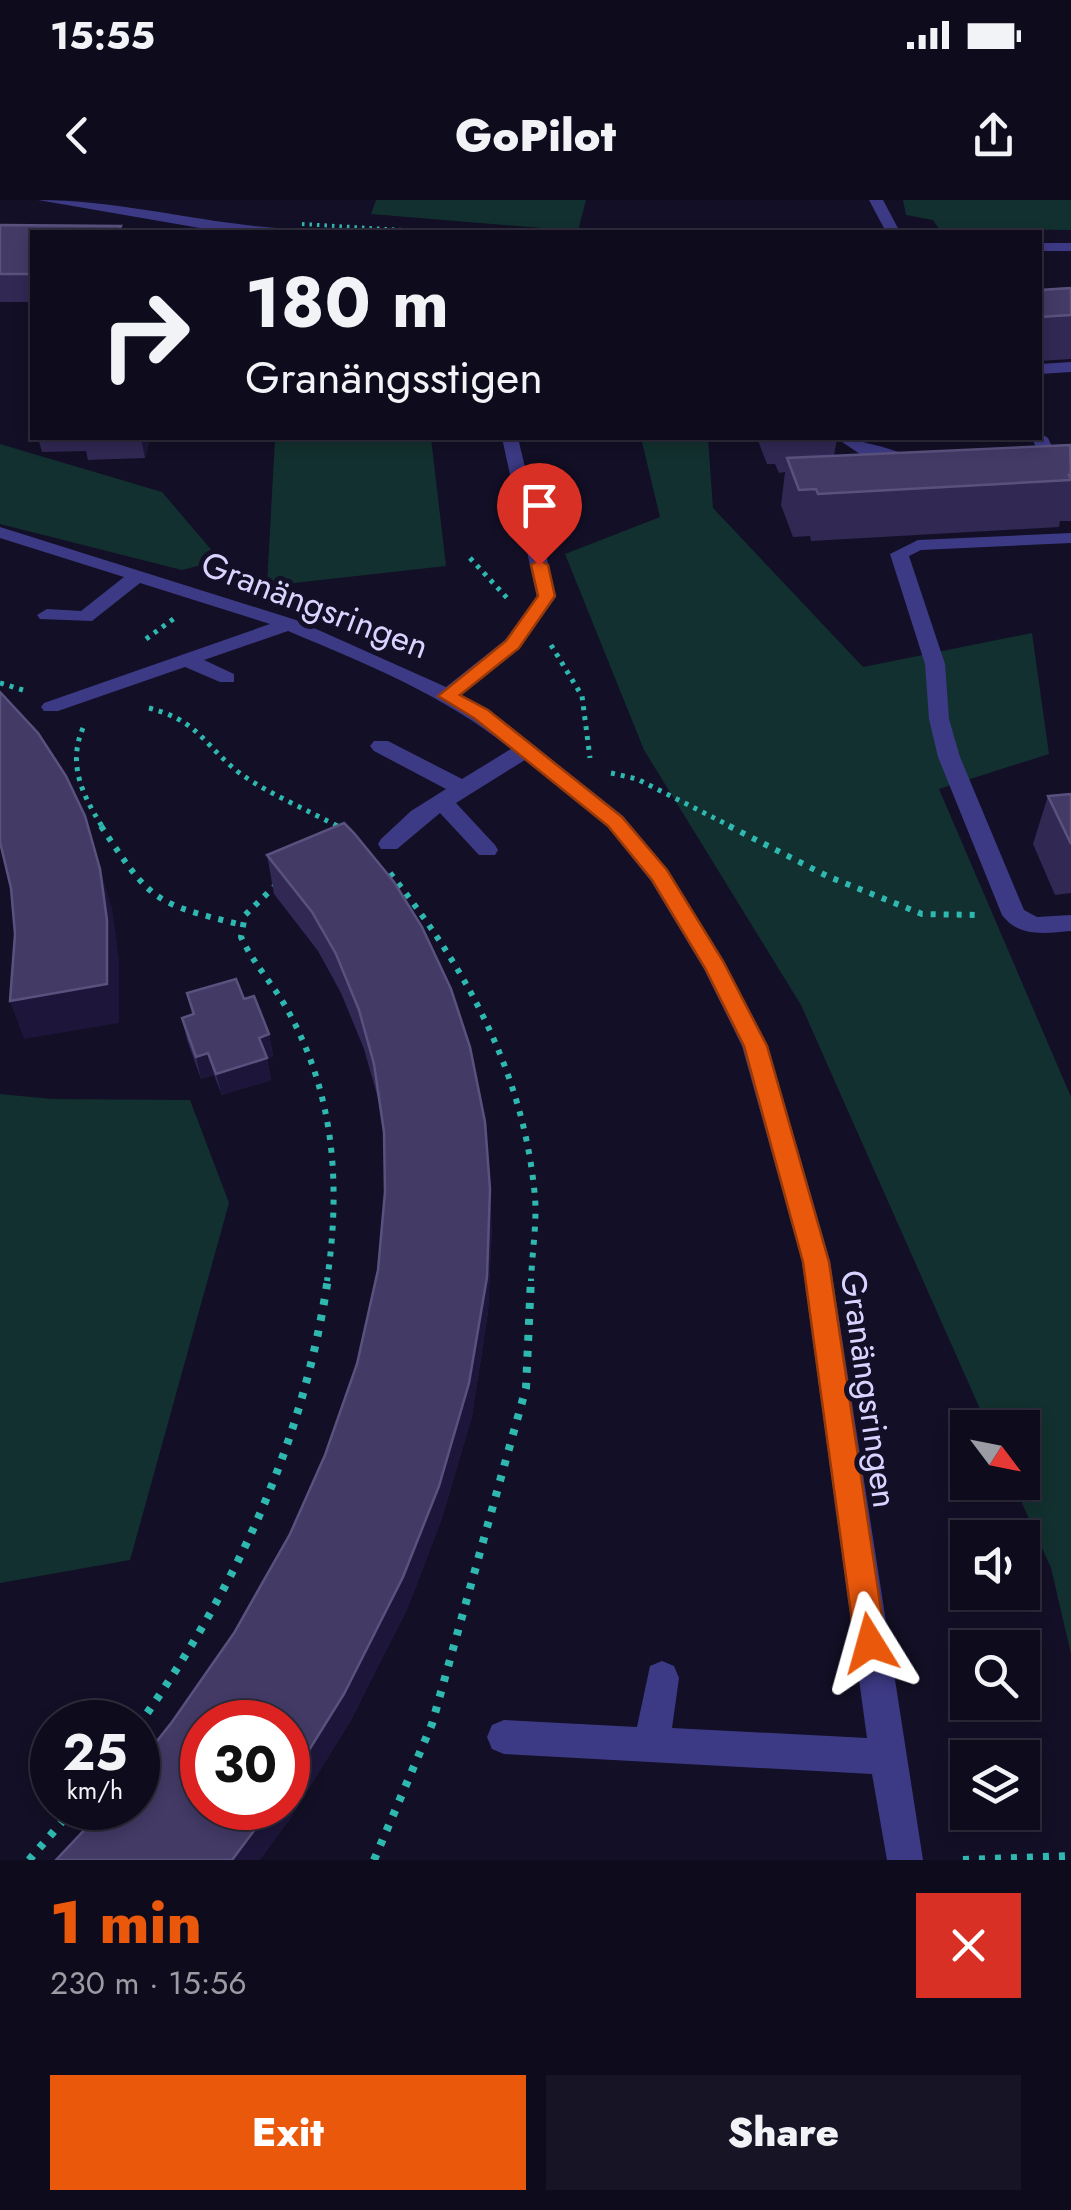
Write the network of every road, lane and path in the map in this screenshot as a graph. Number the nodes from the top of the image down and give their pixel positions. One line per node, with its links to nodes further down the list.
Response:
1 (45, 200): 3 (street)
2 (876, 200): 4 (street)
3 (250, 230)
4 (892, 230)
5 (1042, 247): 6 (street)
6 (1071, 247)
7 (1071, 368): 8 (street)
8 (1042, 369)
9 (510, 440): 21 (street)
10 (848, 440): 12 (street)
11 (1041, 440): 13 (street)
12 (929, 462)
13 (1056, 483)
14 (0, 532): 16 (street, Granängsringen)
15 (1071, 538): 38 (street)
16 (137, 576): 17 (street); 18 (street, Granängsringen)
17 (48, 615)
18 (289, 624): 19 (street); 21 (street, Granängsringen)
19 (186, 660): 20 (street); 23 (street)
20 (227, 678)
21 (447, 696): 27 (street, Granängsringen)
22 (132, 709): 33 (path)
23 (58, 715): 25 (path)
24 (99, 720): 25 (path)
25 (84, 726): 40 (path)
26 (381, 746): 31 (street)
27 (525, 750): 31 (street); 45 (street, Granängsringen)
28 (576, 760): 29 (path)
29 (592, 769)
30 (607, 772): 38 (path)
31 (463, 789): 32 (street)
32 (442, 802): 34 (street); 35 (street)
33 (355, 836)
34 (388, 844)
35 (488, 850)
36 (388, 870): 49 (path)
37 (288, 877): 40 (path)
38 (1014, 915): 39 (street)
39 (1071, 923)
40 (242, 925): 42 (path)
41 (662, 1678): 44 (street)
42 (155, 1700)
43 (504, 1737): 44 (street)
44 (652, 1746): 45 (street)
45 (886, 1757): 50 (street, Granängsringen)
46 (55, 1830): 48 (path)
47 (1071, 1856): 51 (path)
48 (29, 1860)
49 (374, 1860)
50 (905, 1860)
51 (963, 1860)

